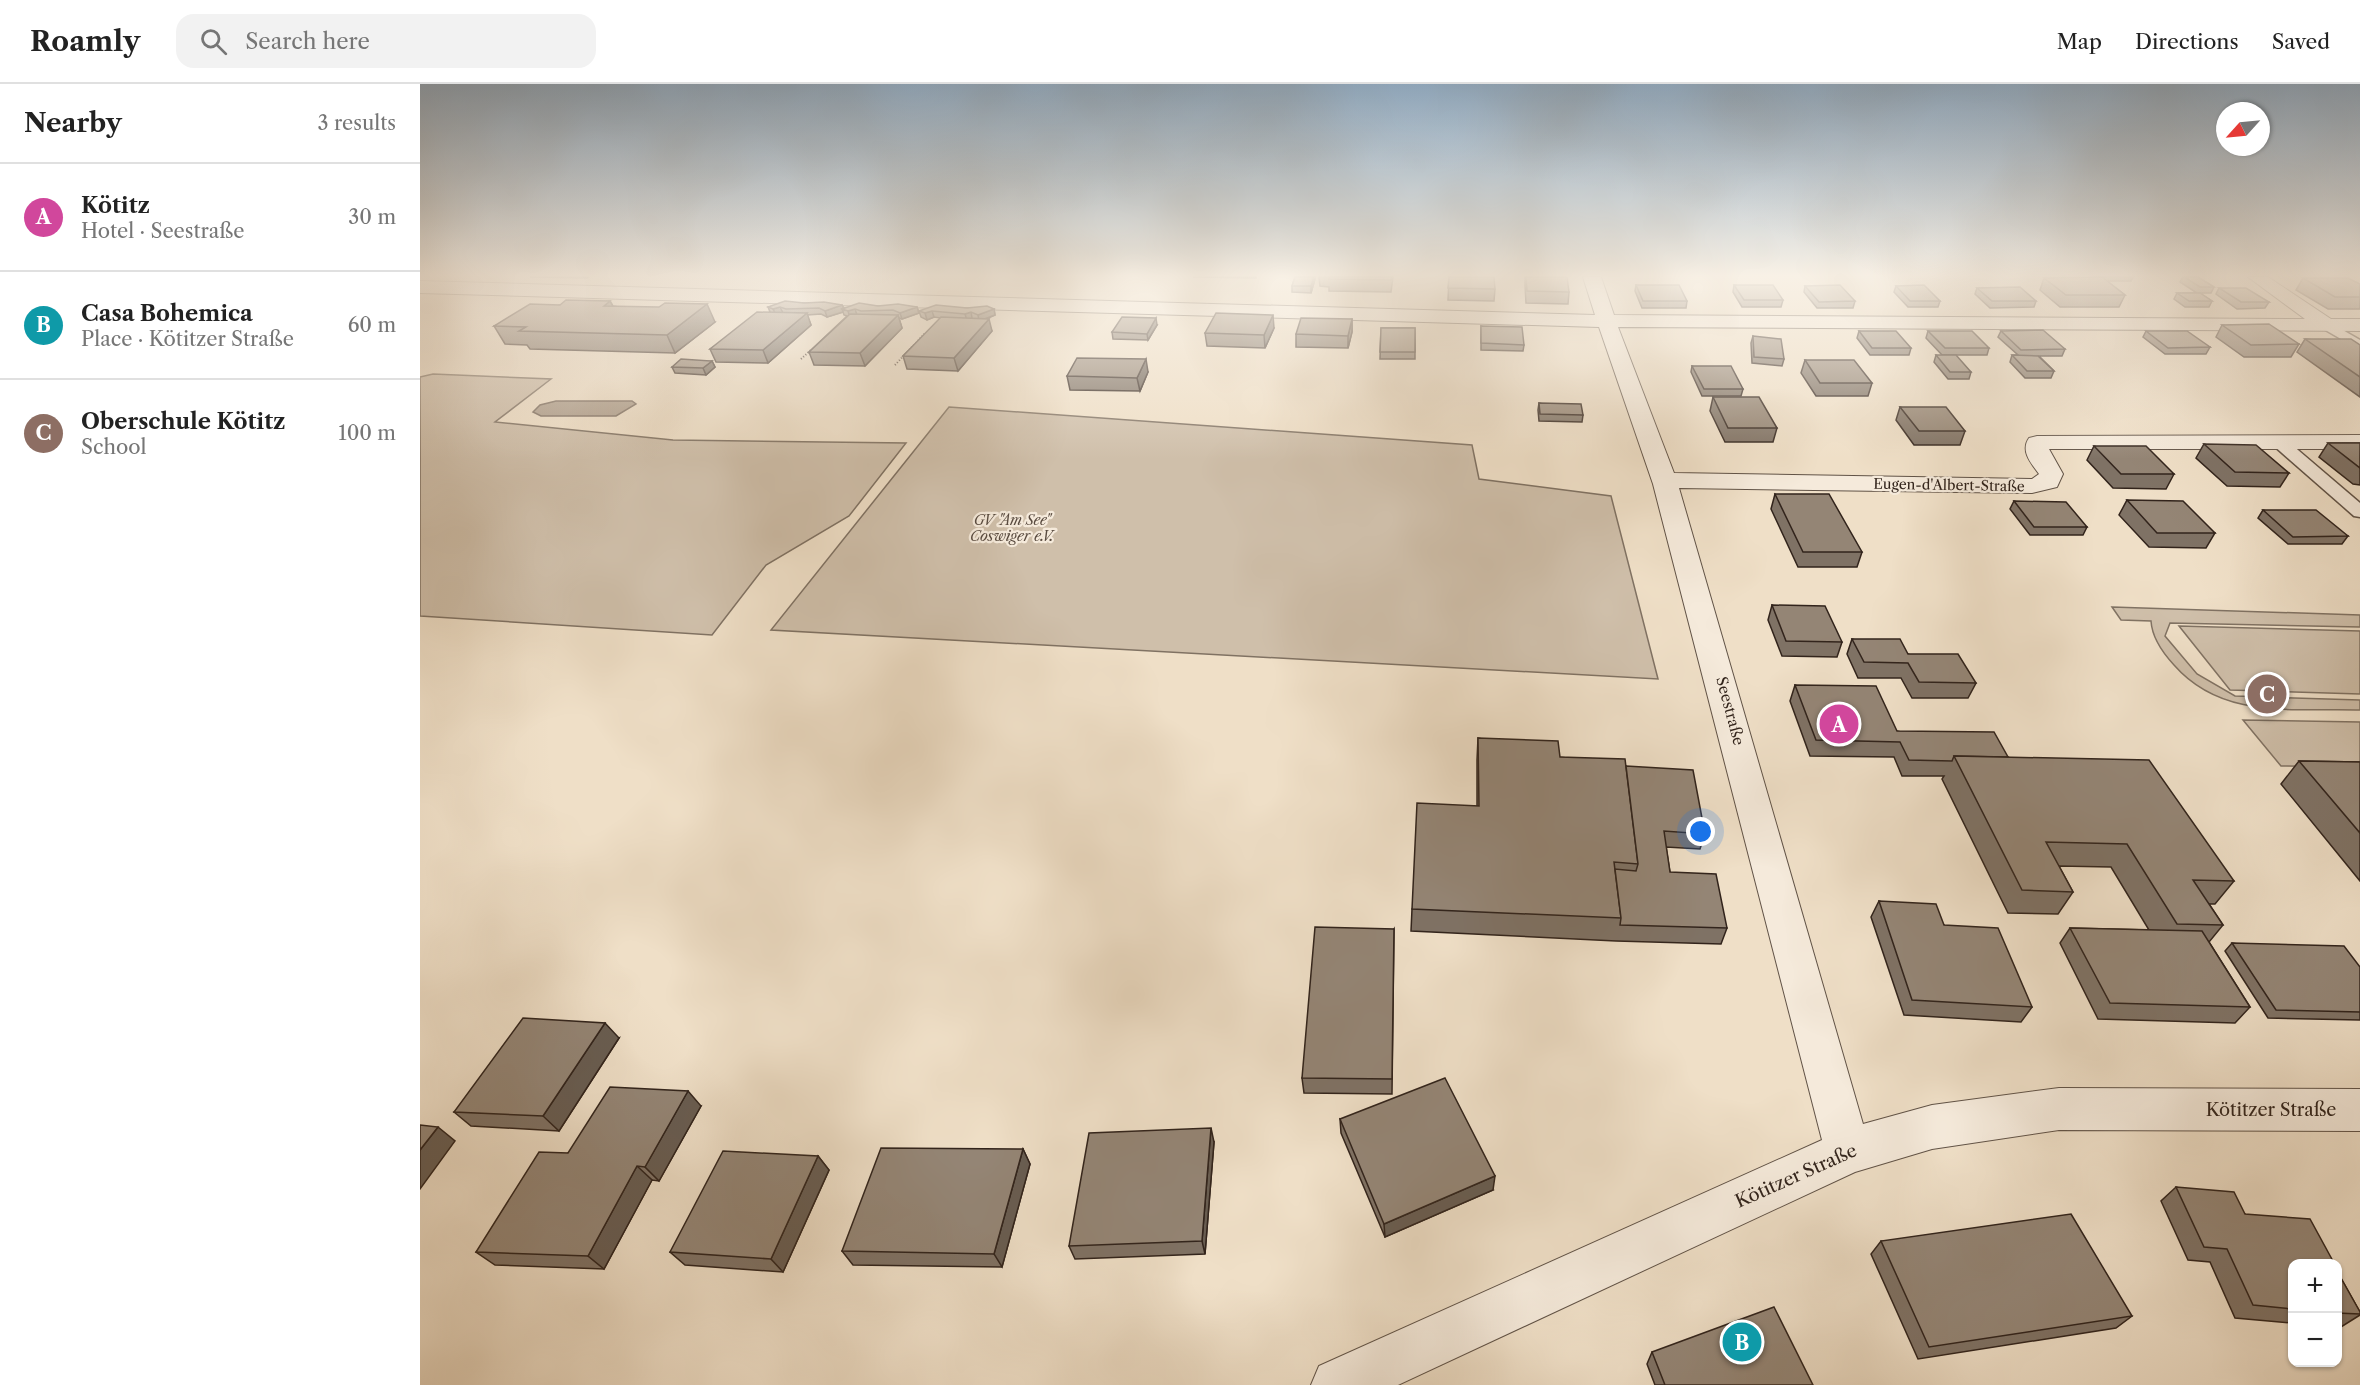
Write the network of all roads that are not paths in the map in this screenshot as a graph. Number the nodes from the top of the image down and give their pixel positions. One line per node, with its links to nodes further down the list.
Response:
1 (1612, 338): 6 (street, Seestraße)
2 (2347, 338): 3 (lane)
3 (2360, 346)
4 (2279, 442): 5 (street, Eugen-d'Albert-Straße); 6 (street, Eugen-d'Albert-Straße); 7 (lane)
5 (2360, 442)
6 (1664, 480): 9 (street, Seestraße)
7 (2360, 512)
8 (2360, 1110): 9 (street, Kötitzer Straße)
9 (1848, 1151): 10 (street, Kötitzer Straße)
10 (1338, 1385)

